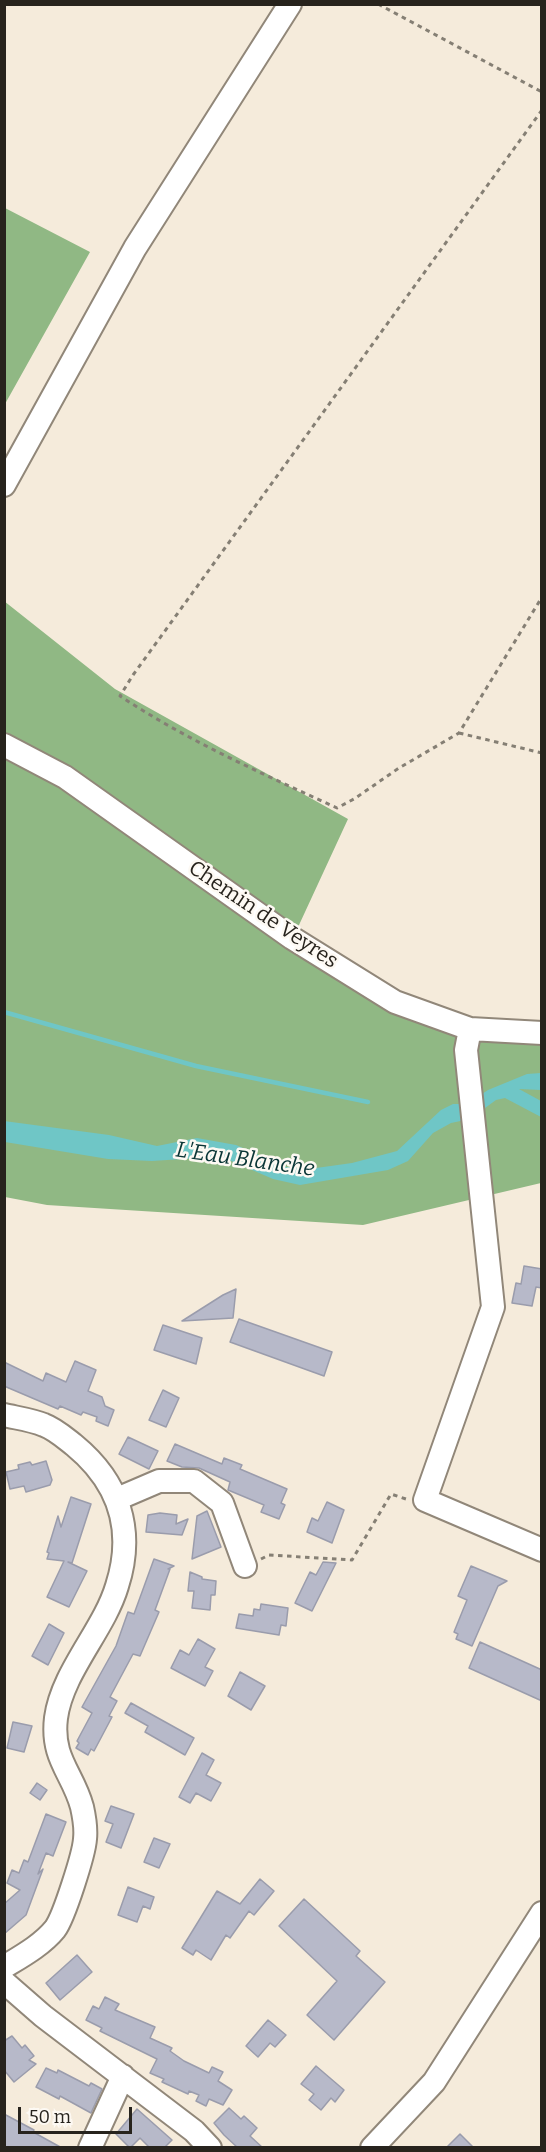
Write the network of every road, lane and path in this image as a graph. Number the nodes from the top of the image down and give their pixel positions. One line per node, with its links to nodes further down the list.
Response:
1 (290, 4): 5 (street)
2 (378, 4): 3 (path)
3 (542, 92)
4 (542, 110): 7 (path)
5 (4, 486)
6 (542, 597): 7 (path)
7 (459, 734): 9 (path)
8 (4, 745): 10 (street, Chemin de Veyres)
9 (542, 753)
10 (470, 1029): 11 (street, Chemin de Veyres); 14 (street)
11 (542, 1033)
12 (4, 1415): 13 (street)
13 (117, 1499): 16 (street); 18 (street)
14 (425, 1500): 15 (street); 16 (path)
15 (542, 1550)
16 (245, 1566)
17 (542, 1913): 23 (street)
18 (4, 1967)
19 (4, 1982): 20 (street)
20 (123, 2076): 21 (street); 22 (street)
21 (90, 2148)
22 (210, 2148)
23 (372, 2148)

